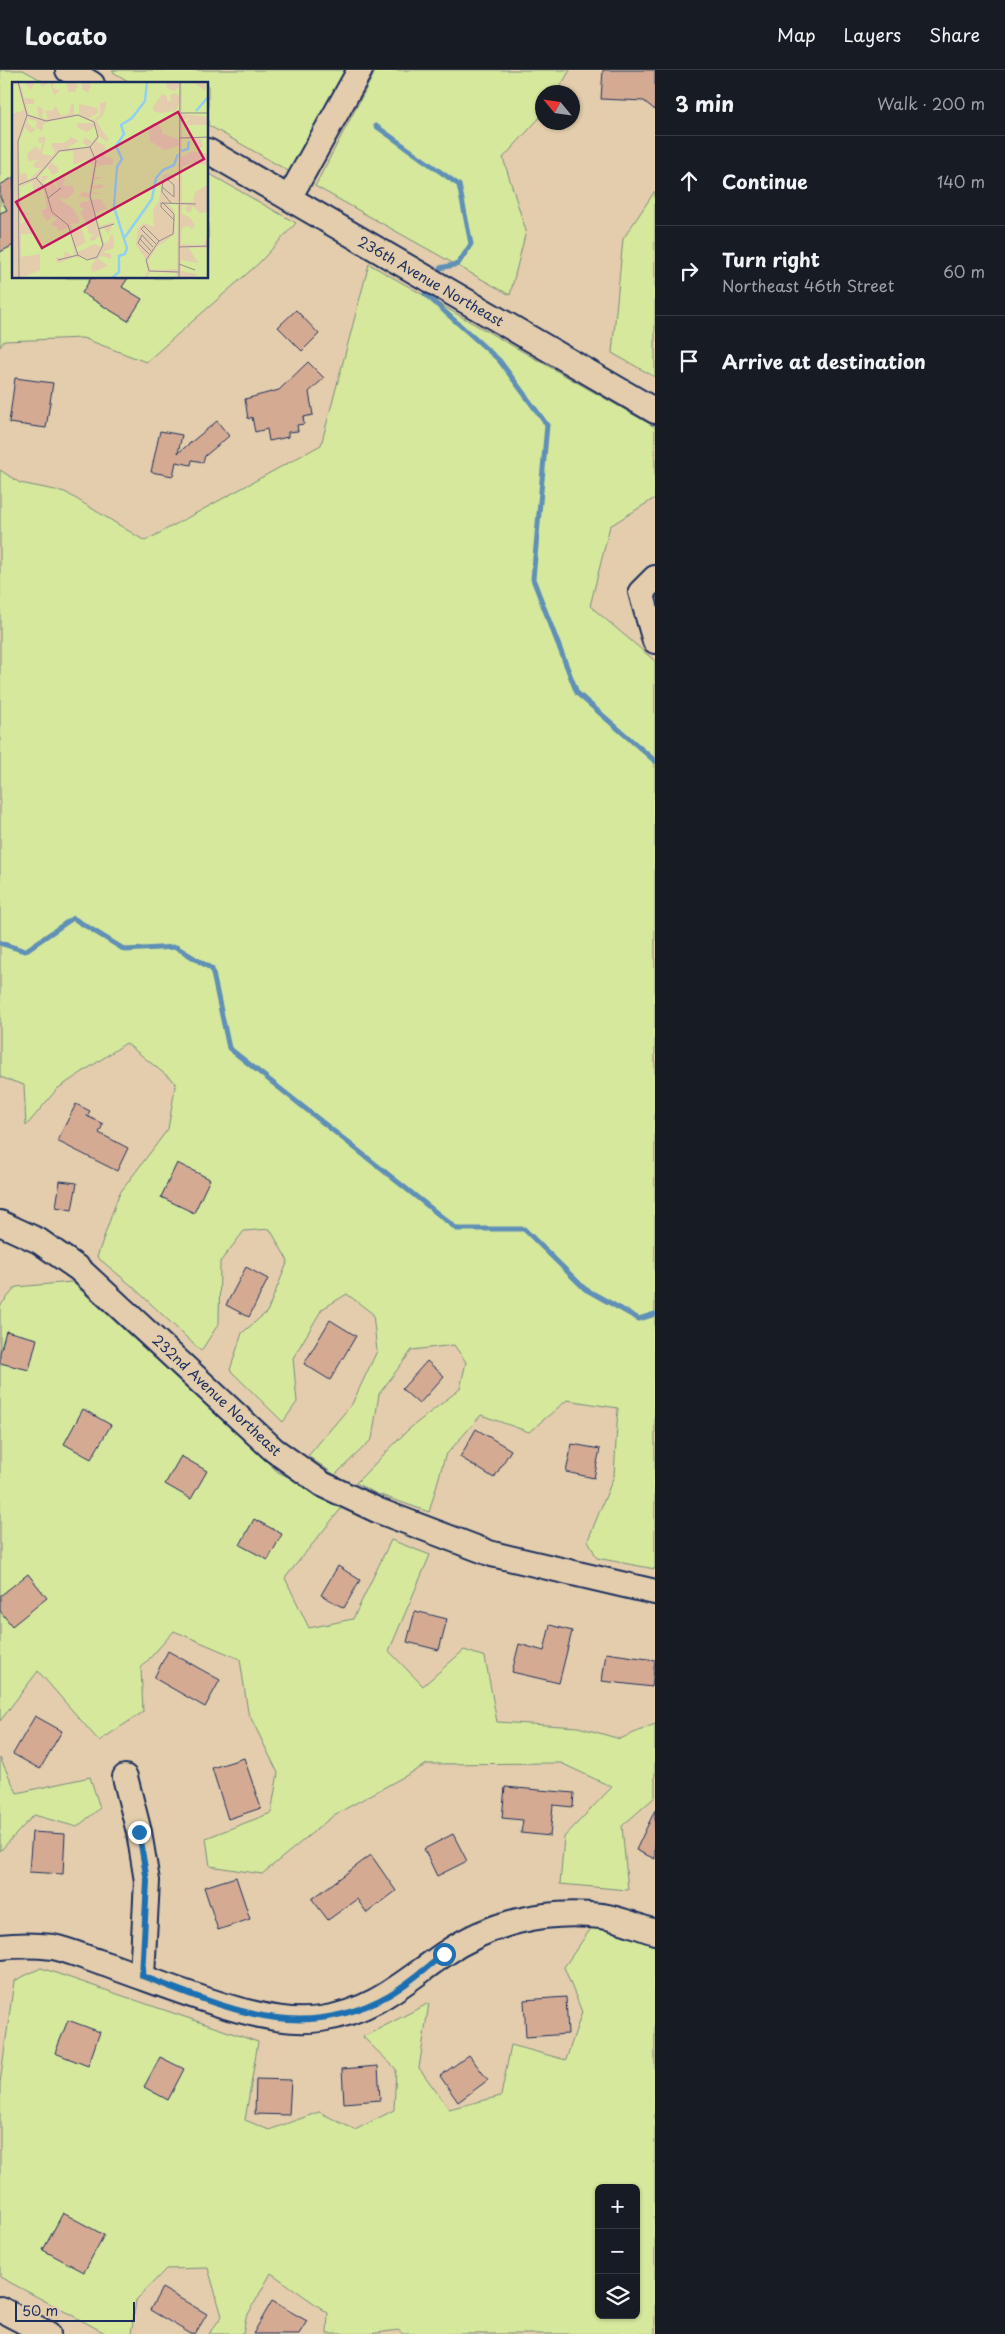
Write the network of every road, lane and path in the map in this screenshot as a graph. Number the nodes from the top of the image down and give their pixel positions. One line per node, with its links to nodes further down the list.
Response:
1 (68, 70): 3 (street)
2 (360, 70): 5 (street)
3 (89, 82)
4 (209, 152): 5 (street, 236th Avenue Northeast)
5 (289, 198): 6 (street, 236th Avenue Northeast)
6 (655, 411)
7 (655, 578): 8 (street)
8 (655, 641)
9 (0, 1224): 10 (street, 232nd Avenue Northeast)
10 (655, 1592)
11 (125, 1777): 14 (street)
12 (655, 1932): 14 (street)
13 (0, 1947): 14 (street)
14 (142, 1976)
15 (0, 2309): 16 (street)
16 (48, 2334)

